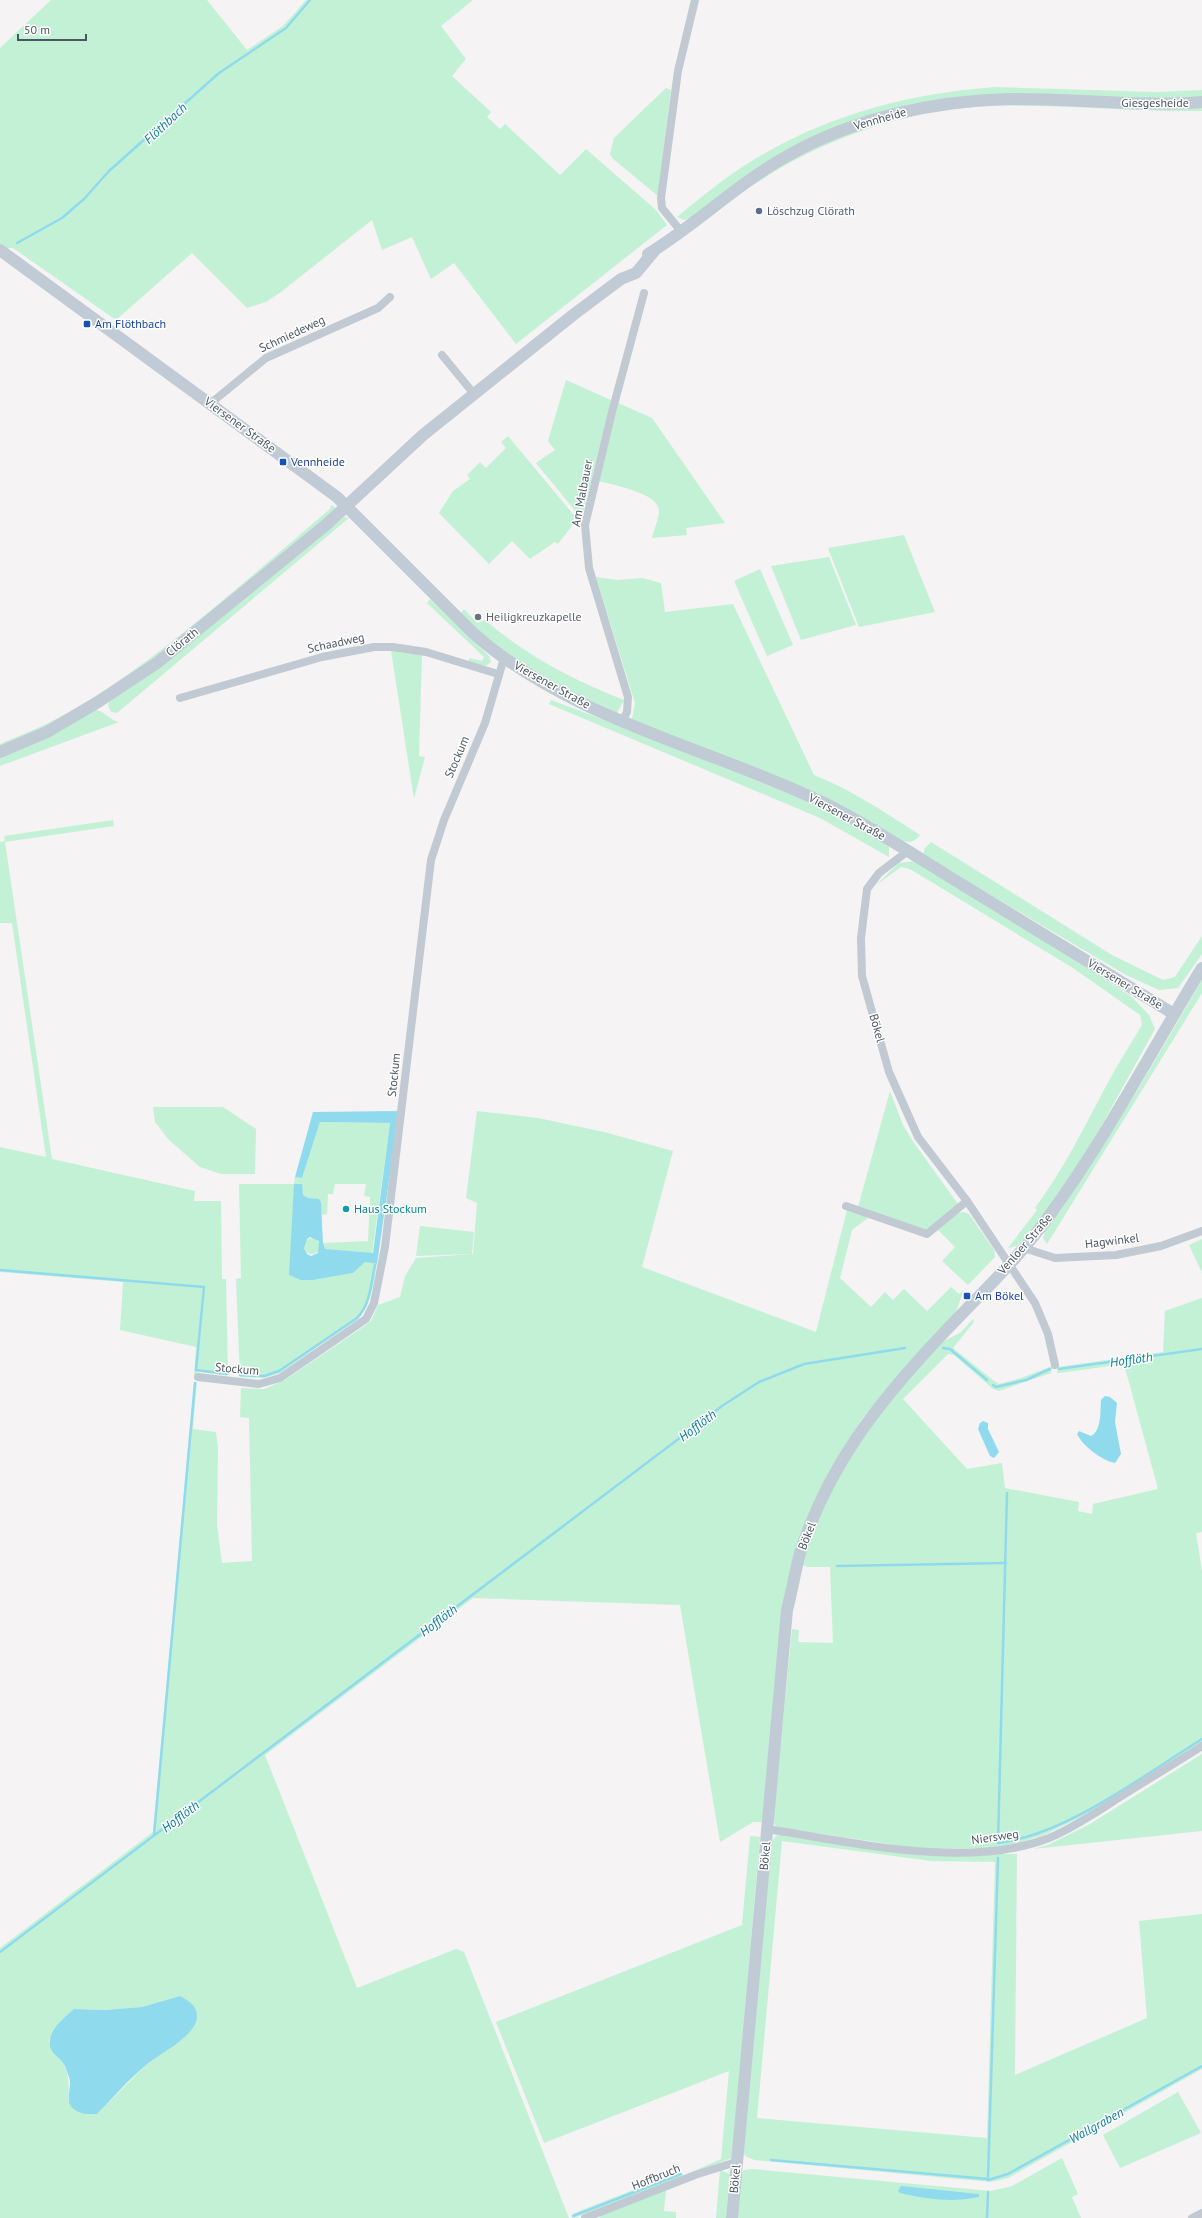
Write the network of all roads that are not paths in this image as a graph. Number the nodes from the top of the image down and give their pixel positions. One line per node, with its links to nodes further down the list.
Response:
1 (695, 0): 4 (street)
2 (1202, 102): 3 (main road, Giesgesheide)
3 (1109, 103): 4 (main road, Vennheide)
4 (680, 230): 9 (main road, Vennheide)
5 (0, 250): 10 (main road, Viersener Straße)
6 (644, 293): 15 (street, Am Malbauer)
7 (390, 297): 10 (street, Schmiedeweg)
8 (442, 355): 9 (street)
9 (474, 394): 11 (main road, Vennheide)
10 (211, 403): 11 (main road, Viersener Straße)
11 (347, 506): 12 (main road, Viersener Straße); 16 (main road, Clörath)
12 (504, 658): 13 (street, Stockum); 15 (main road, Viersener Straße)
13 (498, 674): 14 (street, Schaadweg); 26 (street, Stockum)
14 (180, 698)
15 (623, 720): 17 (main road, Viersener Straße)
16 (0, 752)
17 (908, 851): 19 (main road, Viersener Straße); 20 (street, Bökel)
18 (1202, 968): 19 (main road, Venloer Straße)
19 (1174, 1014): 23 (main road, Venloer Straße)
20 (967, 1201): 21 (street); 24 (street, Bökel)
21 (846, 1206)
22 (1202, 1231): 23 (street, Hagwinkel)
23 (1024, 1248): 24 (main road, Venloer Straße)
24 (1009, 1263): 25 (street, Bökel); 27 (main road, Venloer Straße)
25 (1055, 1364)
26 (198, 1378)
27 (821, 1500): 29 (main road, Bökel)
28 (1202, 1746): 29 (street, Niersweg)
29 (767, 1829): 30 (main road, Bökel)
30 (736, 2162): 32 (street, Hoffbruch); 33 (main road, Bökel)
31 (1202, 2214): 34 (street)
32 (585, 2218)
33 (732, 2218)
34 (1192, 2218)

